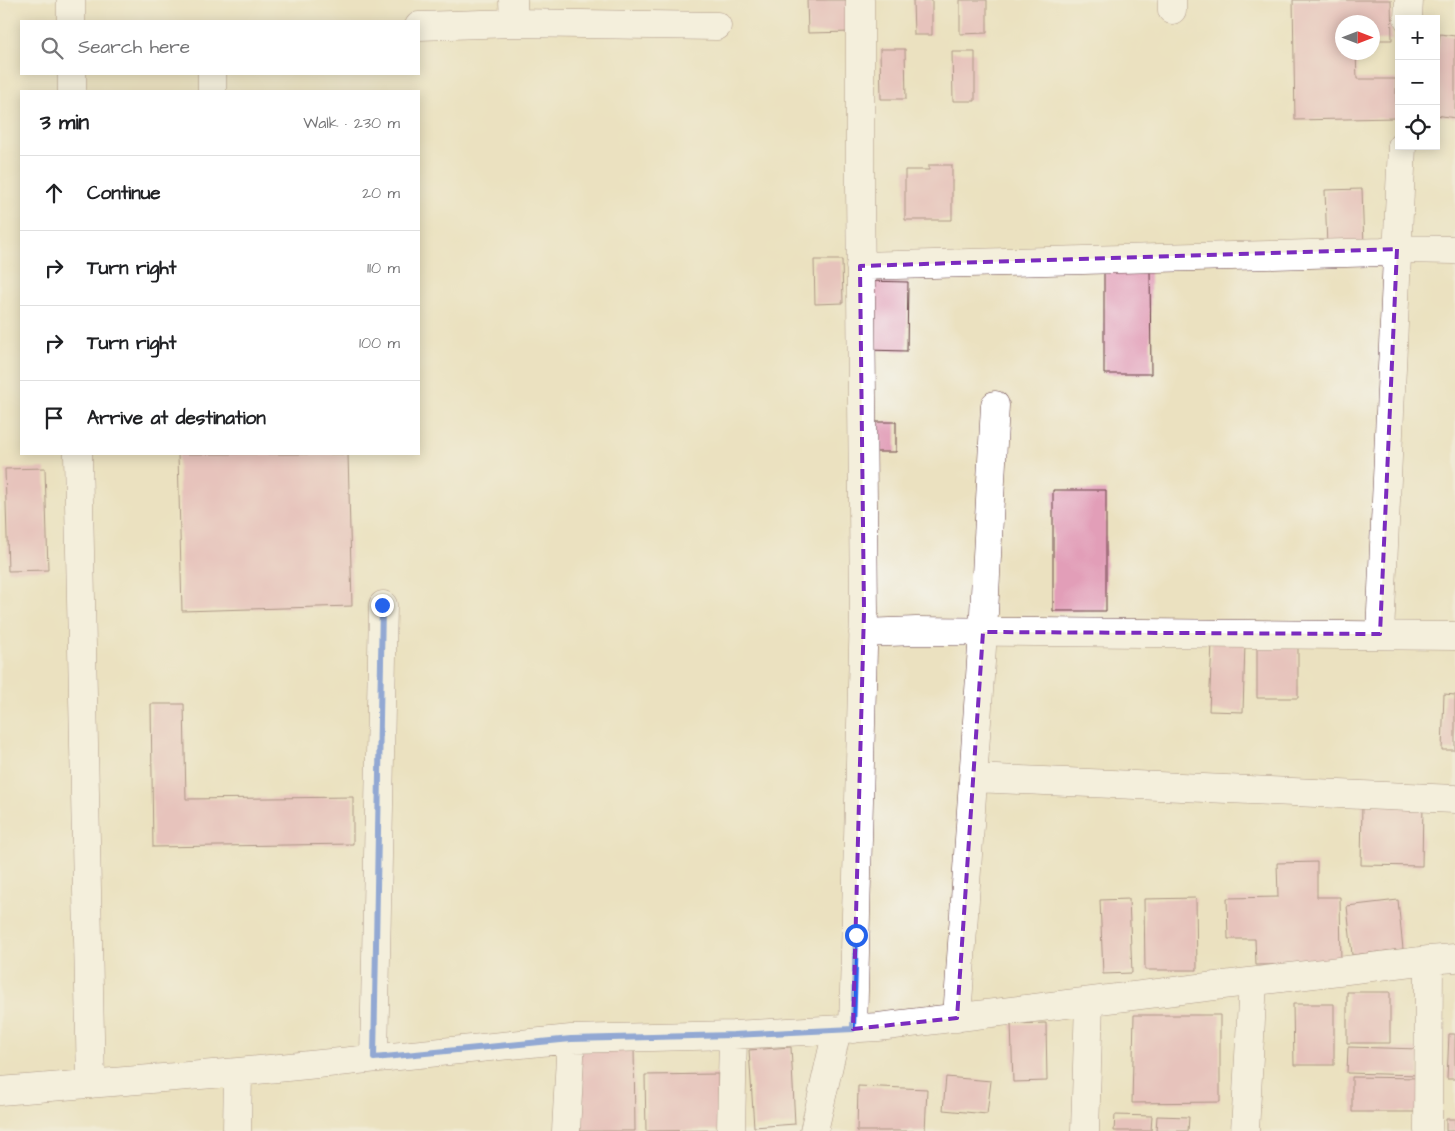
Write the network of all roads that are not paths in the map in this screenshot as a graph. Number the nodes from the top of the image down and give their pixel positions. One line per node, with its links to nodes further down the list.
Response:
1 (71, 0): 6 (street)
2 (860, 0): 16 (street)
3 (1409, 0): 5 (street)
4 (514, 12): 7 (street); 8 (street)
5 (1408, 15)
6 (71, 20)
7 (420, 26)
8 (716, 26)
9 (72, 75): 11 (street)
10 (212, 75): 12 (street)
11 (72, 90)
12 (212, 90)
13 (1402, 150): 14 (street)
14 (1397, 249): 15 (street); 16 (street); 22 (street)
15 (1455, 250)
16 (860, 266): 21 (street)
17 (994, 405): 20 (street)
18 (78, 455): 35 (street)
19 (382, 605): 33 (street)
20 (983, 632): 21 (street); 22 (street); 24 (street)
21 (875, 633): 30 (street)
22 (1380, 634): 23 (street)
23 (1455, 636)
24 (974, 778): 25 (street); 29 (street)
25 (1455, 799)
26 (1442, 959): 27 (street); 43 (street)
27 (1253, 982): 28 (street); 42 (street)
28 (1090, 1002): 29 (street); 41 (street)
29 (958, 1018): 30 (street)
30 (867, 1028): 31 (street); 40 (street)
31 (733, 1035): 32 (street); 39 (street)
32 (571, 1039): 33 (street); 38 (street)
33 (374, 1058): 34 (street)
34 (238, 1072): 35 (street); 37 (street)
35 (91, 1084): 36 (street)
36 (0, 1091)
37 (237, 1131)
38 (566, 1131)
39 (731, 1131)
40 (814, 1131)
41 (1085, 1131)
42 (1245, 1131)
43 (1428, 1131)

